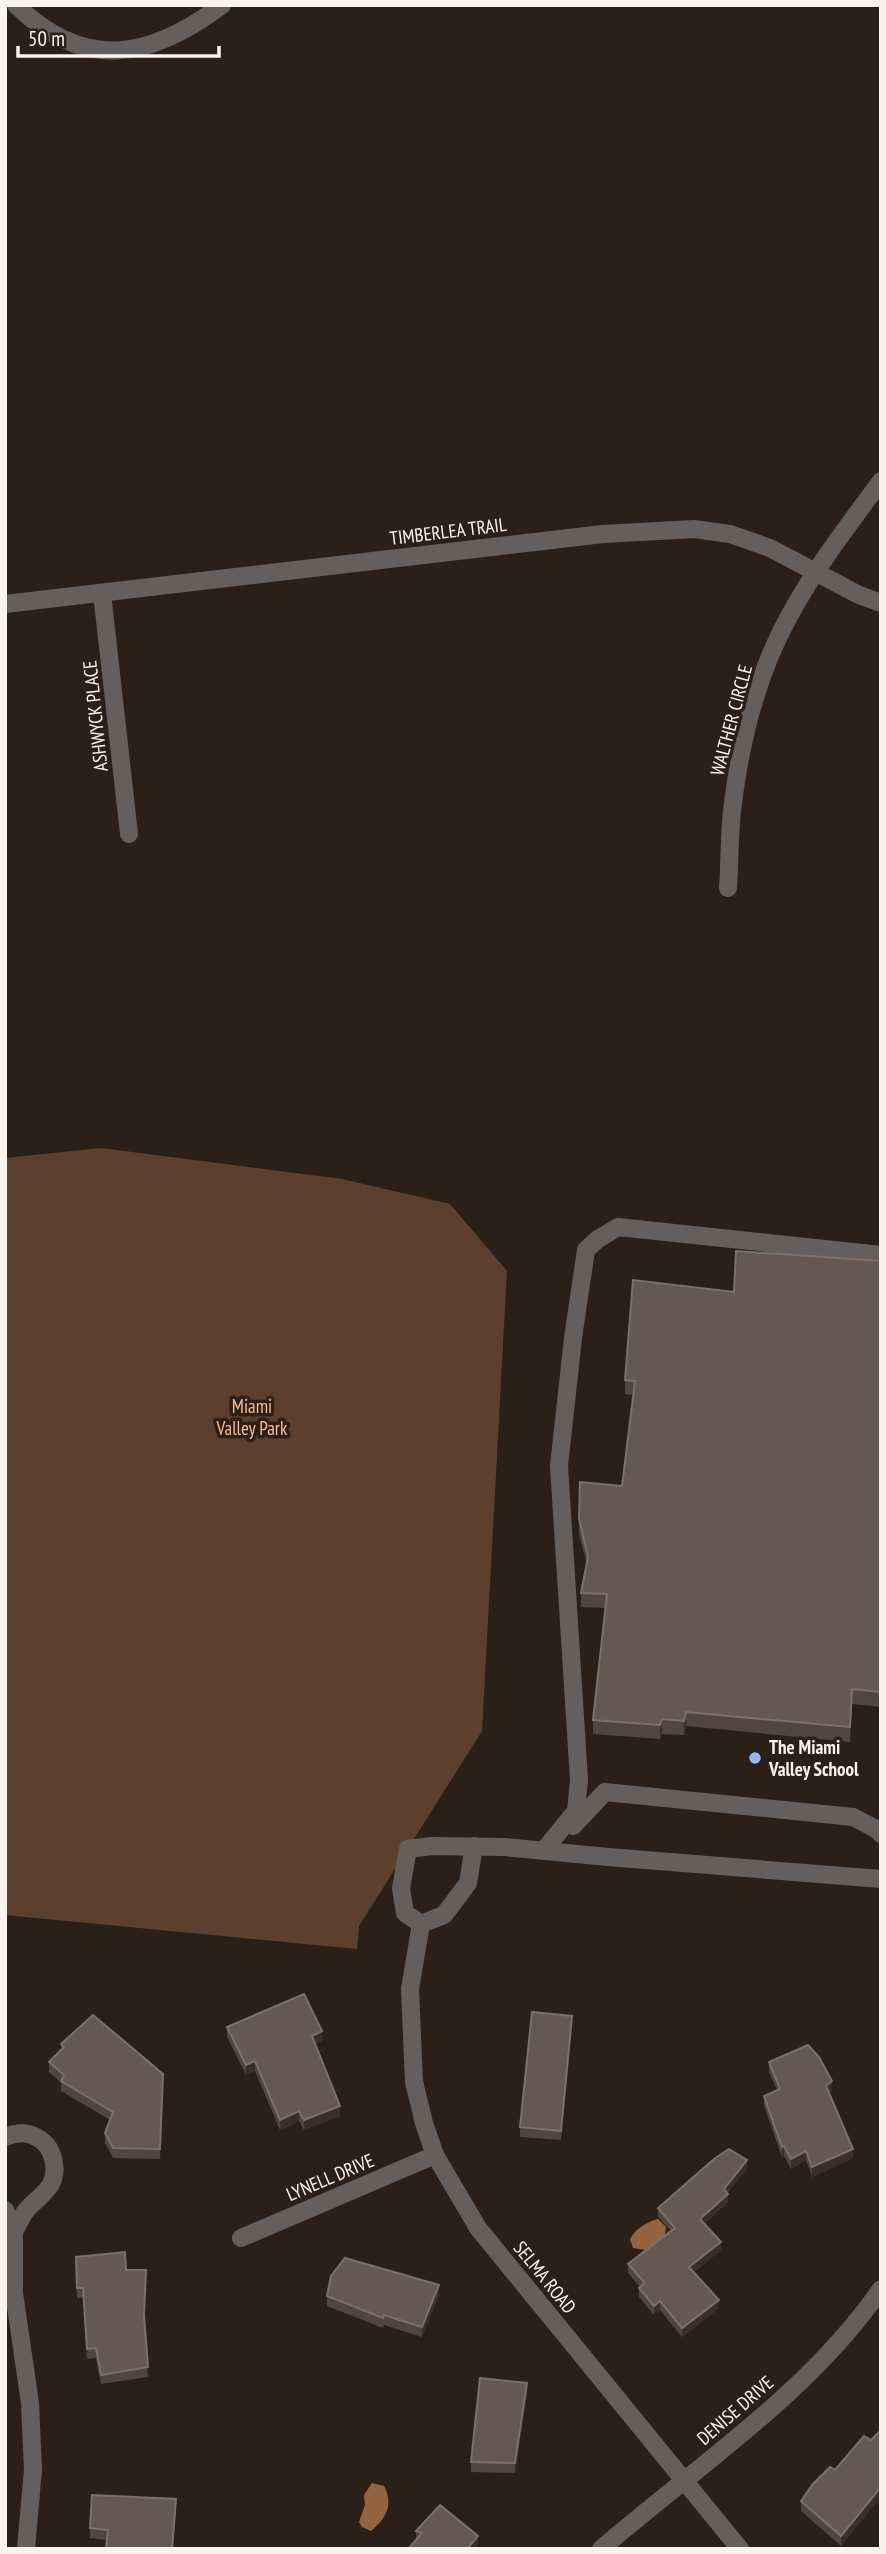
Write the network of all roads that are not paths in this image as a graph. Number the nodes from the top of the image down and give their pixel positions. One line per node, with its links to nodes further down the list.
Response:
1 (16, 5): 2 (street)
2 (222, 5)
3 (881, 481): 4 (street, WALTHER CIRCLE)
4 (814, 573): 5 (street, TIMBERLEA TRAIL); 6 (street, TIMBERLEA TRAIL); 9 (street, WALTHER CIRCLE)
5 (102, 593): 7 (street, TIMBERLEA TRAIL); 8 (street, ASHWYCK PLACE)
6 (881, 603)
7 (5, 604)
8 (129, 834)
9 (728, 888)
10 (881, 1255): 13 (street)
11 (881, 1834): 13 (street)
12 (474, 1846): 13 (street); 15 (street); 15 (street)
13 (545, 1849): 14 (street)
14 (881, 1879)
15 (421, 1924): 17 (street, SELMA ROAD)
16 (5, 2137): 19 (street)
17 (435, 2155): 20 (street, LYNELL DRIVE); 22 (street, SELMA ROAD)
18 (5, 2210): 19 (street)
19 (15, 2231): 23 (street)
20 (241, 2238)
21 (881, 2289): 22 (street, DENISE DRIVE)
22 (685, 2481): 24 (street, DENISE DRIVE); 25 (street, SELMA ROAD)
23 (26, 2549)
24 (601, 2549)
25 (740, 2549)

